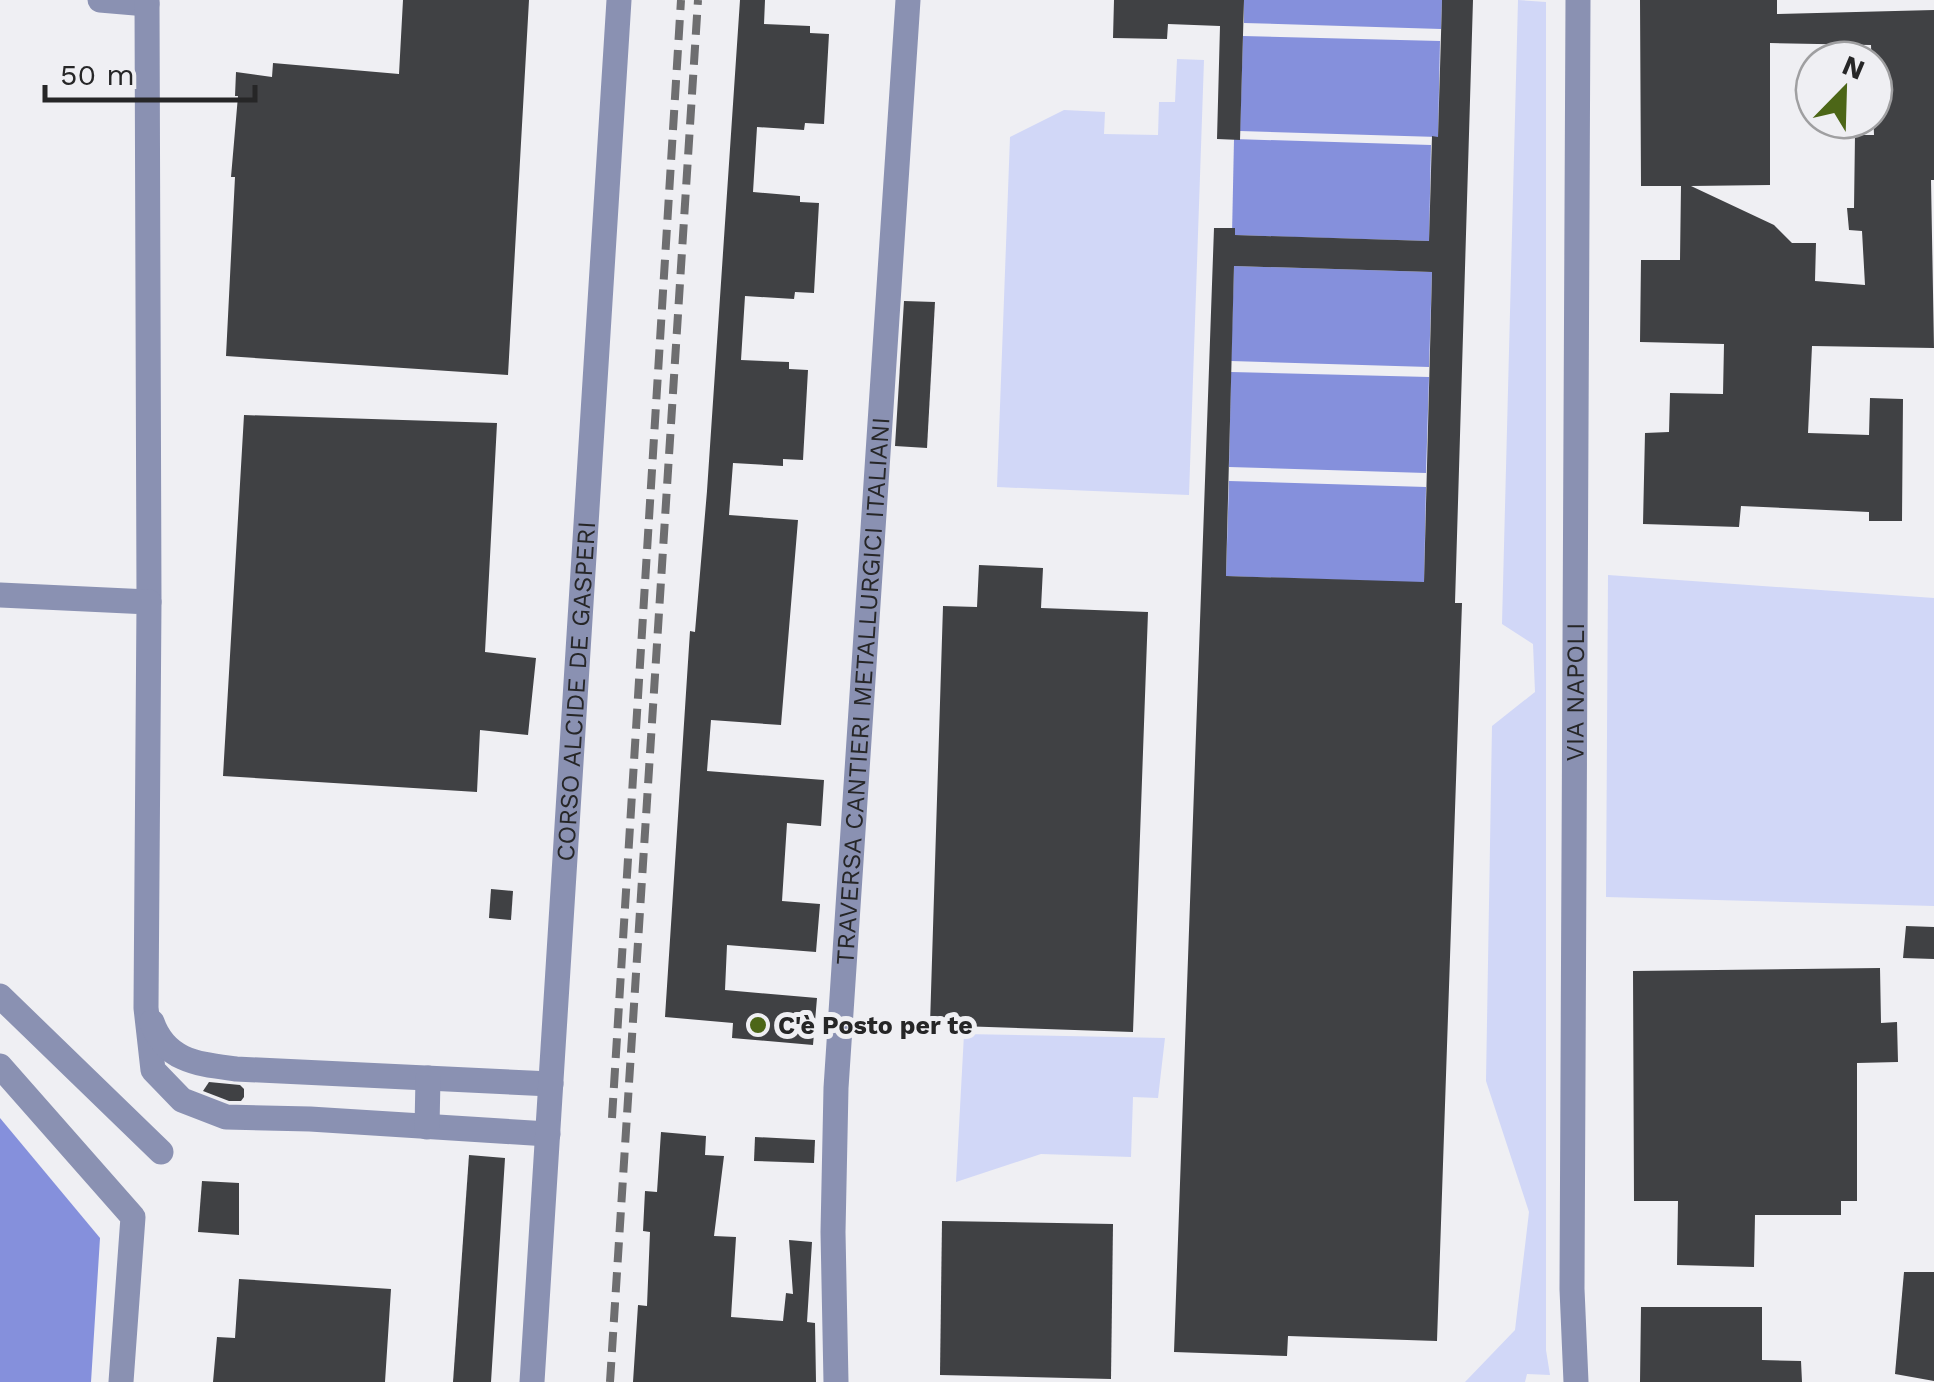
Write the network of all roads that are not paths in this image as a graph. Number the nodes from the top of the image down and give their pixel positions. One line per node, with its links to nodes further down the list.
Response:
1 (100, 0): 5 (street)
2 (619, 0): 13 (street, CORSO ALCIDE DE GASPERI)
3 (908, 0): 20 (street, TRAVERSA CANTIERI METALLURGICI ITALIANI)
4 (1578, 0): 21 (street, VIA NAPOLI)
5 (147, 2): 7 (street)
6 (0, 594): 7 (street)
7 (148, 602): 9 (street)
8 (0, 996): 17 (street)
9 (146, 1008): 11 (street); 14 (street)
10 (0, 1066): 18 (street)
11 (295, 1072): 12 (street); 14 (street)
12 (428, 1078): 13 (street); 15 (street)
13 (551, 1084): 16 (street, CORSO ALCIDE DE GASPERI)
14 (287, 1118): 15 (street)
15 (427, 1126): 16 (street)
16 (548, 1134): 19 (street, CORSO ALCIDE DE GASPERI)
17 (161, 1152)
18 (121, 1382)
19 (532, 1382)
20 (836, 1382)
21 (1576, 1382)

